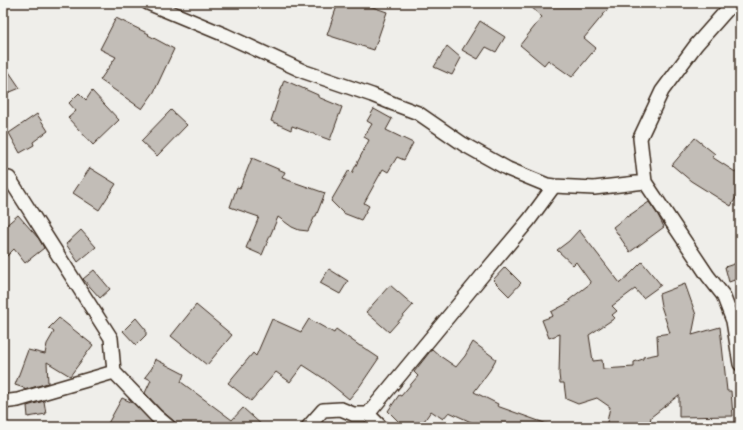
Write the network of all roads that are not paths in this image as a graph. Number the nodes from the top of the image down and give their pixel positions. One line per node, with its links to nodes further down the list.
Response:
1 (148, 3): 5 (street)
2 (733, 3): 4 (street)
3 (9, 178): 7 (street)
4 (645, 182): 5 (street); 6 (street)
5 (554, 186): 9 (street)
6 (740, 364)
7 (114, 372): 8 (street); 10 (street)
8 (3, 402)
9 (368, 414): 11 (street); 12 (street)
10 (169, 427)
11 (308, 427)
12 (381, 427)

